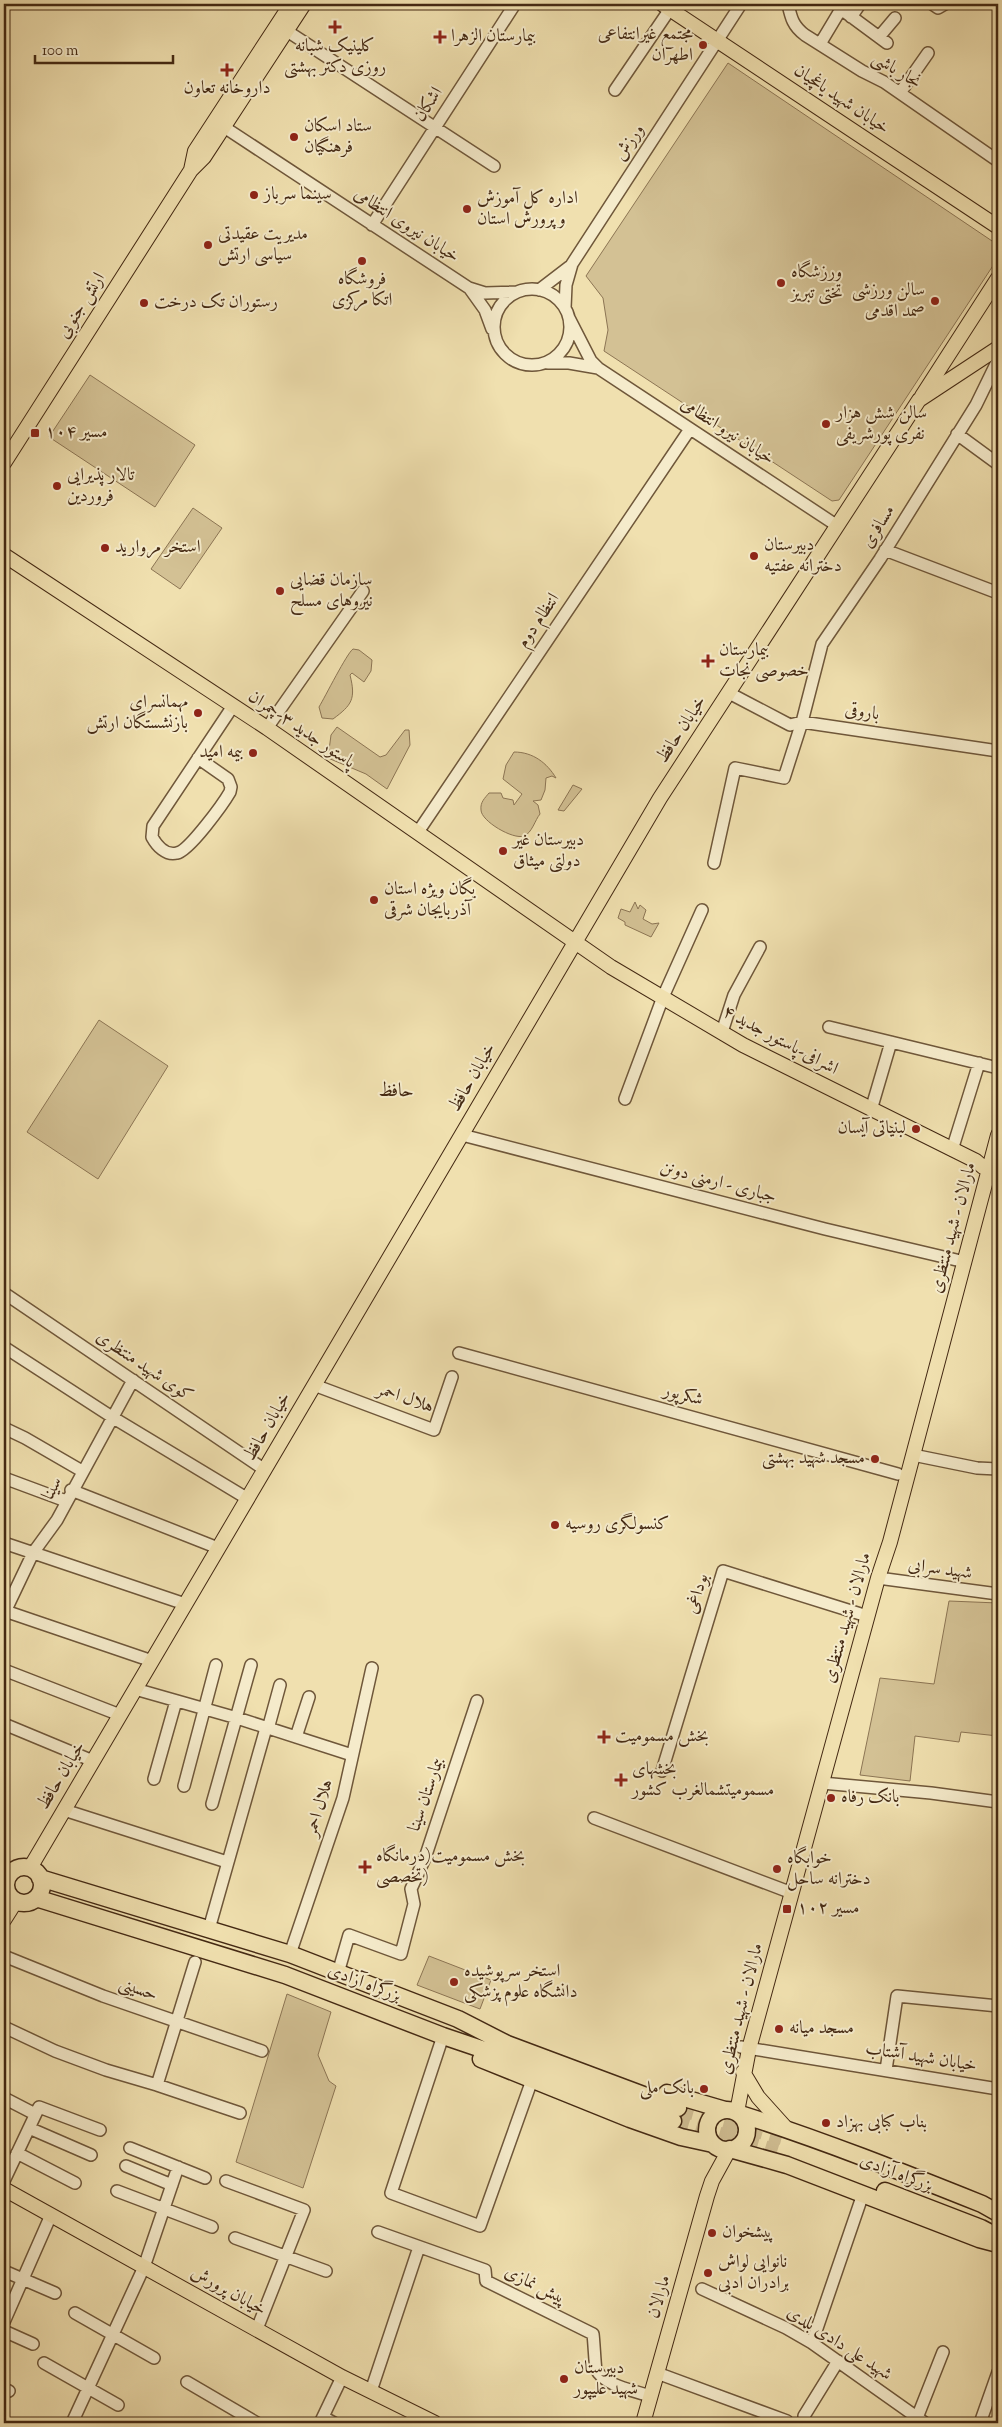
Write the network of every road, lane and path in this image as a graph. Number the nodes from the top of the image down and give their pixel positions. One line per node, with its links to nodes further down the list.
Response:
1 (291, 4): 23 (main road, ارتش جنوبی)
2 (304, 4): 13 (main road, ارتش جنوبی)
3 (515, 4): 20 (street, اشکان)
4 (741, 4): 14 (street, ورزش)
5 (788, 4): 15 (street, نجار باشی)
6 (860, 4): 11 (street)
7 (932, 4): 8 (street)
8 (945, 4)
9 (666, 6): 14 (main road, خیابان شهید یاغچیان); 17 (street)
10 (837, 7): 11 (street); 15 (street)
11 (851, 17): 12 (street)
12 (895, 18)
13 (287, 31): 19 (main road, ارتش جنوبی); 20 (street)
14 (718, 40): 25 (main road, خیابان شهید یاغچیان); 26 (street, ورزش)
15 (820, 44): 18 (street, نجار باشی)
16 (928, 53): 18 (street)
17 (615, 90)
18 (900, 93): 21 (street, نجار باشی)
19 (224, 127): 23 (main road, ارتش جنوبی); 24 (street, خیابان نیروی انتظامی)
20 (436, 127): 22 (street); 24 (street, اشکان)
21 (998, 161)
22 (494, 166)
23 (191, 170): 40 (main road, ارتش جنوبی)
24 (372, 225): 28 (street, خیابان نیروی انتظامی)
25 (998, 227)
26 (572, 264): 29 (street, ورزش); 31 (street, ورزش)
27 (998, 278): 37 (main road)
28 (468, 288): 30 (street, خیابان نیروی انتظامی); 32 (street, خیابان نیروی انتظامی)
29 (539, 290): 30 (street); 31 (street)
30 (517, 292): 32 (street)
31 (567, 313): 35 (street); 36 (street, خیابان نیرو انتظامی)
32 (494, 336): 35 (street)
33 (998, 348): 37 (main road, خیابان حافظ)
34 (998, 360): 39 (street, مسافری)
35 (546, 363): 36 (street, خیابان نیرو انتظامی)
36 (598, 368): 38 (street, خیابان نیرو انتظامی)
37 (919, 400): 42 (main road, خیابان حافظ)
38 (690, 429): 42 (street, خیابان نیرو انتظامی); 53 (street, انتظام دوم)
39 (957, 434): 41 (street); 43 (street, مسافری)
40 (4, 463)
41 (998, 464)
42 (836, 525): 47 (main road, خیابان حافظ)
43 (885, 550): 46 (street); 49 (street, مسافری)
44 (4, 555): 48 (main road, پاستور جدید ۳-چمران)
45 (363, 591): 50 (street)
46 (998, 593)
47 (729, 693): 49 (street, باروقی); 56 (main road, خیابان حافظ)
48 (233, 706): 50 (main road, پاستور جدید ۳-چمران); 52 (street)
49 (802, 722): 51 (street, باروقی); 54 (street, مسافری)
50 (267, 728): 53 (main road, پاستور جدید ۳-چمران)
51 (998, 751)
52 (198, 758): 52 (street)
53 (418, 832): 56 (main road, پاستور جدید ۳-چمران)
54 (714, 863)
55 (702, 910): 58 (street)
56 (574, 942): 58 (main road, اشرافی-پاستور جدید ۴); 66 (main road, خیابان حافظ)
57 (760, 947): 60 (street)
58 (663, 997): 60 (main road, اشرافی-پاستور جدید ۴); 64 (street)
59 (829, 1027): 61 (street)
60 (722, 1032): 65 (main road, اشرافی-پاستور جدید ۴)
61 (891, 1042): 62 (street); 65 (street)
62 (980, 1063): 63 (street); 68 (street)
63 (998, 1068)
64 (625, 1099)
65 (871, 1110): 68 (main road, اشرافی-پاستور جدید ۴)
66 (462, 1135): 70 (street, جباری - ارمنی دونن); 76 (main road, خیابان حافظ)
67 (998, 1135): 69 (main road, مارالان - شهید منتظری)
68 (952, 1150): 69 (main road, اشرافی-پاستور جدید ۴)
69 (994, 1168): 70 (main road, مارالان - شهید منتظری)
70 (965, 1262): 79 (main road, مارالان - شهید منتظری)
71 (4, 1293): 75 (street, کوی شهید منتظری)
72 (4, 1347): 77 (street)
73 (459, 1353): 83 (street, شکرپور)
74 (452, 1377): 76 (street, هلال احمر)
75 (133, 1380): 77 (street, سینا); 81 (street, کوی شهید منتظری)
76 (314, 1385): 81 (main road, خیابان حافظ)
77 (112, 1417): 82 (street, سینا); 86 (street)
78 (4, 1428): 82 (street)
79 (913, 1455): 80 (street); 91 (main road, مارالان - شهید منتظری)
80 (998, 1468)
81 (265, 1470): 86 (main road, خیابان حافظ)
82 (82, 1471): 85 (street, سینا)
83 (898, 1474)
84 (4, 1478): 87 (street)
85 (72, 1490): 87 (street, سینا); 89 (street)
86 (248, 1499): 89 (main road, خیابان حافظ)
87 (66, 1501): 90 (street, سینا)
88 (4, 1543): 90 (street)
89 (218, 1548): 93 (main road, خیابان حافظ)
90 (33, 1554): 93 (street); 94 (street, سینا)
91 (878, 1578): 92 (street, شهید سرابی); 95 (main road, مارالان - شهید منتظری)
92 (998, 1594)
93 (185, 1604): 96 (main road, خیابان حافظ)
94 (5, 1613): 96 (street)
95 (868, 1616): 114 (street, بوداغی); 116 (main road, مارالان - شهید منتظری)
96 (152, 1661): 102 (main road, خیابان حافظ)
97 (216, 1665): 106 (street)
98 (251, 1665): 108 (street)
99 (372, 1668): 112 (street, هلال احمر)
100 (4, 1670): 107 (street)
101 (280, 1685): 110 (street)
102 (135, 1690): 104 (street); 107 (main road, خیابان حافظ)
103 (309, 1697): 111 (street)
104 (176, 1701): 106 (street); 115 (street)
105 (477, 1701): 133 (street, بیمارستان سینا)
106 (206, 1709): 108 (street); 117 (street)
107 (120, 1715): 113 (main road, خیابان حافظ)
108 (237, 1718): 110 (street); 119 (street)
109 (4, 1724): 113 (street)
110 (267, 1728): 111 (street); 122 (street)
111 (296, 1737): 112 (street)
112 (352, 1756): 130 (street, هلال احمر)
113 (93, 1761): 120 (main road, خیابان حافظ)
114 (662, 1771)
115 (154, 1779)
116 (822, 1783): 118 (street); 125 (main road, مارالان - شهید منتظری)
117 (184, 1786)
118 (998, 1802)
119 (212, 1804)
120 (64, 1810): 122 (street); 124 (main road, خیابان حافظ)
121 (594, 1818): 125 (street)
122 (227, 1862): 129 (street)
123 (8, 1870): 124 (highway); 126 (highway)
124 (35, 1873): 127 (highway); 129 (highway, بزرگراه آزادی)
125 (792, 1893): 139 (main road, مارالان - شهید منتظری)
126 (9, 1895): 127 (highway); 128 (main road)
127 (36, 1898): 138 (highway, بزرگراه آزادی)
128 (4, 1920)
129 (209, 1929): 130 (highway, بزرگراه آزادی)
130 (290, 1954): 133 (highway, بزرگراه آزادی)
131 (4, 1956): 136 (street, حسینی)
132 (195, 1962): 136 (street)
133 (338, 1972): 135 (highway, بزرگراه آزادی)
134 (998, 2006): 141 (street)
135 (458, 2018): 138 (highway, بزرگراه آزادی); 147 (highway, بزرگراه آزادی)
136 (177, 2023): 140 (street, حسینی); 144 (street)
137 (4, 2027): 144 (street)
138 (442, 2036): 143 (highway); 143 (street)
139 (745, 2048): 141 (street, خیابان شهید آشتاب); 142 (main road, مارالان - شهید منتظری)
140 (262, 2051)
141 (886, 2070): 145 (street, خیابان شهید آشتاب)
142 (743, 2072): 149 (main road, مارالان - شهید منتظری); 154 (main road)
143 (532, 2080): 155 (highway)
144 (157, 2085): 150 (street)
145 (998, 2089)
146 (4, 2098): 148 (street)
147 (701, 2104): 149 (highway, بزرگراه آزادی); 155 (highway)
148 (37, 2111): 152 (street); 153 (street)
149 (734, 2112): 151 (highway, بزرگراه آزادی); 156 (highway); 156 (highway)
150 (240, 2113)
151 (765, 2122): 154 (highway, بزرگراه آزادی); 160 (highway)
152 (29, 2128): 158 (street); 159 (street)
153 (100, 2130)
154 (781, 2139): 172 (highway); 176 (highway, بزرگراه آزادی)
155 (692, 2140): 156 (highway)
156 (722, 2147): 160 (highway); 198 (main road, مارالان)
157 (130, 2148): 162 (street)
158 (17, 2153): 164 (street); 166 (street)
159 (91, 2155)
160 (755, 2157): 170 (highway)
161 (126, 2166): 167 (street)
162 (178, 2168): 163 (street); 167 (street)
163 (205, 2178)
164 (4, 2181)
165 (226, 2182): 180 (street)
166 (75, 2183)
167 (172, 2184): 171 (street)
168 (4, 2189): 173 (main road, خیابان پرورش)
169 (117, 2191): 171 (street)
170 (863, 2194): 178 (highway); 193 (street)
171 (164, 2209): 174 (street); 181 (street)
172 (998, 2214)
173 (51, 2215): 181 (main road, خیابان پرورش); 184 (street)
174 (212, 2227)
175 (378, 2232): 179 (street, پیش نمازی)
176 (998, 2237)
177 (235, 2238): 180 (street)
178 (998, 2244)
179 (420, 2247): 203 (street); 204 (street, پیش نمازی)
180 (286, 2257): 183 (street); 189 (street)
181 (144, 2267): 189 (main road, خیابان پرورش); 191 (street)
182 (4, 2271): 184 (street)
183 (326, 2271)
184 (23, 2278): 186 (street); 188 (street)
185 (702, 2289): 193 (street, شهید علی دادی بلدی)
186 (55, 2293)
187 (75, 2313): 191 (street)
188 (4, 2322)
189 (257, 2329): 200 (main road, خیابان پرورش)
190 (4, 2331): 192 (street)
191 (112, 2335): 195 (street); 202 (street)
192 (32, 2344)
193 (812, 2344): 196 (street, شهید علی دادی بلدی)
194 (943, 2352): 210 (street)
195 (154, 2358)
196 (838, 2361): 206 (street); 210 (street, شهید علی دادی بلدی)
197 (44, 2364): 202 (street)
198 (657, 2373): 204 (main road, مارالان); 209 (street)
199 (998, 2375): 216 (street)
200 (342, 2377): 203 (main road, خیابان پرورش); 208 (street)
201 (187, 2382): 212 (street)
202 (88, 2388): 205 (street); 211 (street)
203 (371, 2391): 207 (main road, خیابان پرورش)
204 (650, 2396): 215 (main road, مارالان)
205 (118, 2405)
206 (804, 2416)
207 (417, 2419): 214 (main road, خیابان پرورش)
208 (322, 2420): 213 (street)
209 (787, 2421)
210 (919, 2422)
211 (72, 2423)
212 (257, 2423)
213 (334, 2423)
214 (435, 2423)
215 (643, 2423)
216 (980, 2423)

